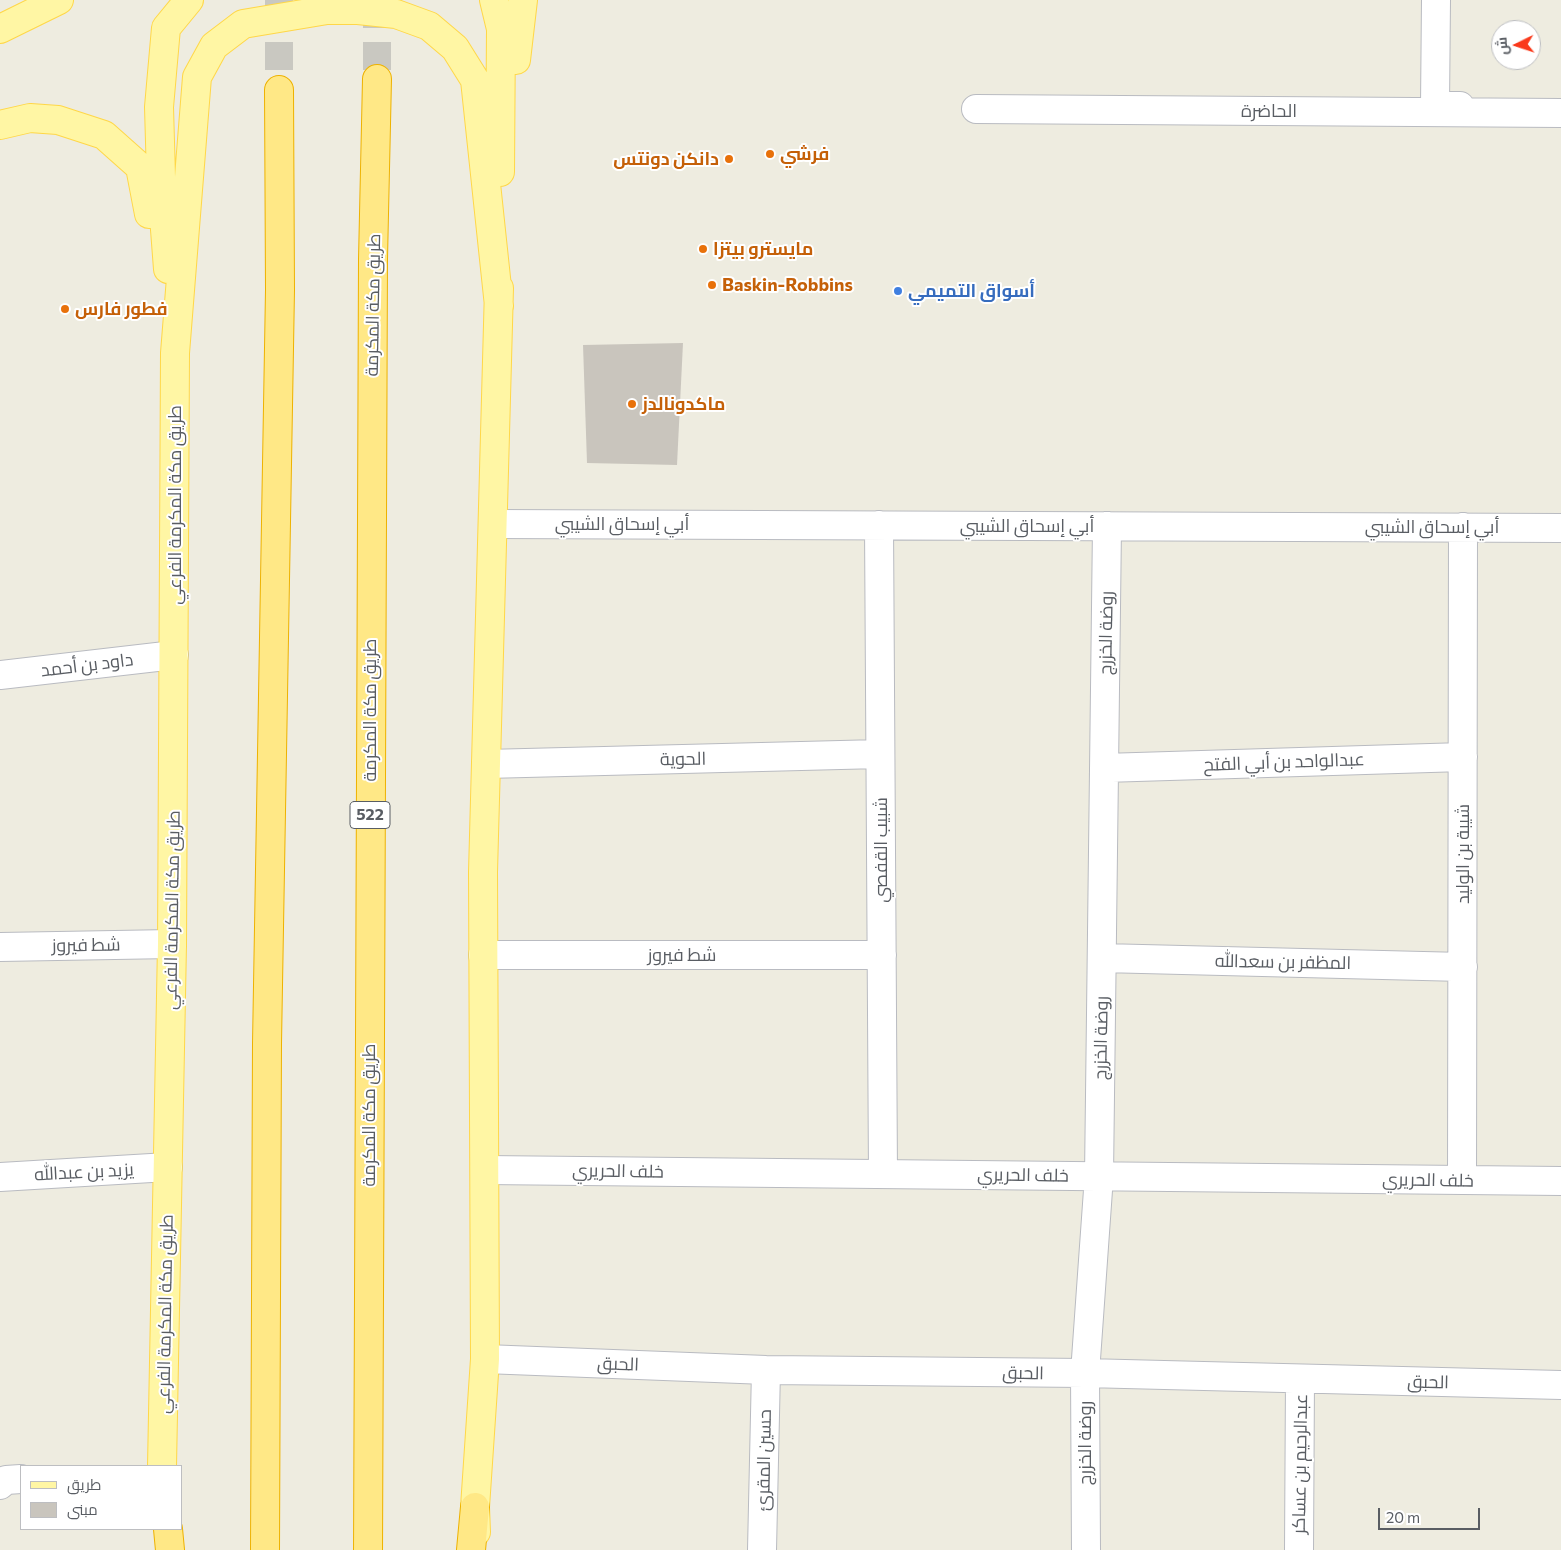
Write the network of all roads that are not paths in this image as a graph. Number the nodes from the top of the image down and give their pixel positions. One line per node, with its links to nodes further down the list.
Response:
1 (59, 0): 6 (main road)
2 (189, 0): 13 (main road)
3 (494, 0): 12 (main road)
4 (523, 0): 12 (main road)
5 (1436, 0): 10 (street)
6 (0, 28)
7 (377, 79): 52 (highway, طريق مكة المكرمة / 522)
8 (279, 90): 51 (highway)
9 (976, 110): 10 (street, الحاضرة)
10 (1561, 111)
11 (0, 125): 13 (main road)
12 (499, 306): 13 (main road); 14 (main road)
13 (175, 353): 19 (main road, طريق مكة المكرمة الفرعي)
14 (492, 524): 15 (street, أبي إسحاق الشيبي); 23 (main road)
15 (879, 525): 16 (street, أبي إسحاق الشيبي); 21 (street, شبيب القفصي)
16 (1107, 526): 17 (street, أبي إسحاق الشيبي); 24 (street, روضة الخزرج)
17 (1463, 527): 18 (street, أبي إسحاق الشيبي); 22 (street, شيبة بن الوليد)
18 (1561, 528)
19 (174, 655): 20 (street, داود بن أحمد); 25 (main road, طريق مكة المكرمة الفرعي)
20 (0, 675)
21 (880, 754): 23 (street, الحوية); 28 (street, شبيب القفصي)
22 (1463, 757): 24 (street, عبدالواحد بن أبي الفتح); 30 (street, شيبة بن الوليد)
23 (486, 764): 27 (main road)
24 (1104, 768): 29 (street, روضة الخزرج)
25 (172, 944): 26 (street, شط فيروز); 31 (main road, طريق مكة المكرمة الفرعي)
26 (0, 947)
27 (483, 955): 28 (street, شط فيروز); 32 (main road)
28 (882, 955): 33 (street, شبيب القفصي)
29 (1102, 958): 30 (street, المظفر بن سعدالله); 35 (street, روضة الخزرج)
30 (1463, 967): 36 (street, شيبة بن الوليد)
31 (168, 1167): 34 (street, يزيد بن عبدالله); 43 (main road, طريق مكة المكرمة الفرعي)
32 (484, 1170): 33 (street, خلف الحريري); 38 (main road)
33 (883, 1174): 35 (street, خلف الحريري)
34 (0, 1176)
35 (1099, 1176): 36 (street, خلف الحريري); 40 (street, روضة الخزرج)
36 (1462, 1180): 37 (street, خلف الحريري)
37 (1561, 1181)
38 (485, 1359): 39 (street, الحبق); 46 (main road)
39 (766, 1370): 40 (street, الحبق); 55 (street, حسين المقرئ)
40 (1086, 1373): 41 (street, الحبق); 56 (street, روضة الخزرج)
41 (1300, 1379): 42 (street, الحبق); 57 (street, عبدالرحيم بن عساكر)
42 (1561, 1385)
43 (162, 1465)
44 (20, 1479): 45 (street)
45 (0, 1485)
46 (475, 1507): 53 (highway); 54 (main road)
47 (160, 1530): 49 (main road)
48 (168, 1530): 50 (highway)
49 (159, 1550)
50 (170, 1550)
51 (265, 1550)
52 (368, 1550)
53 (471, 1550)
54 (476, 1550)
55 (762, 1550)
56 (1086, 1550)
57 (1299, 1550)

